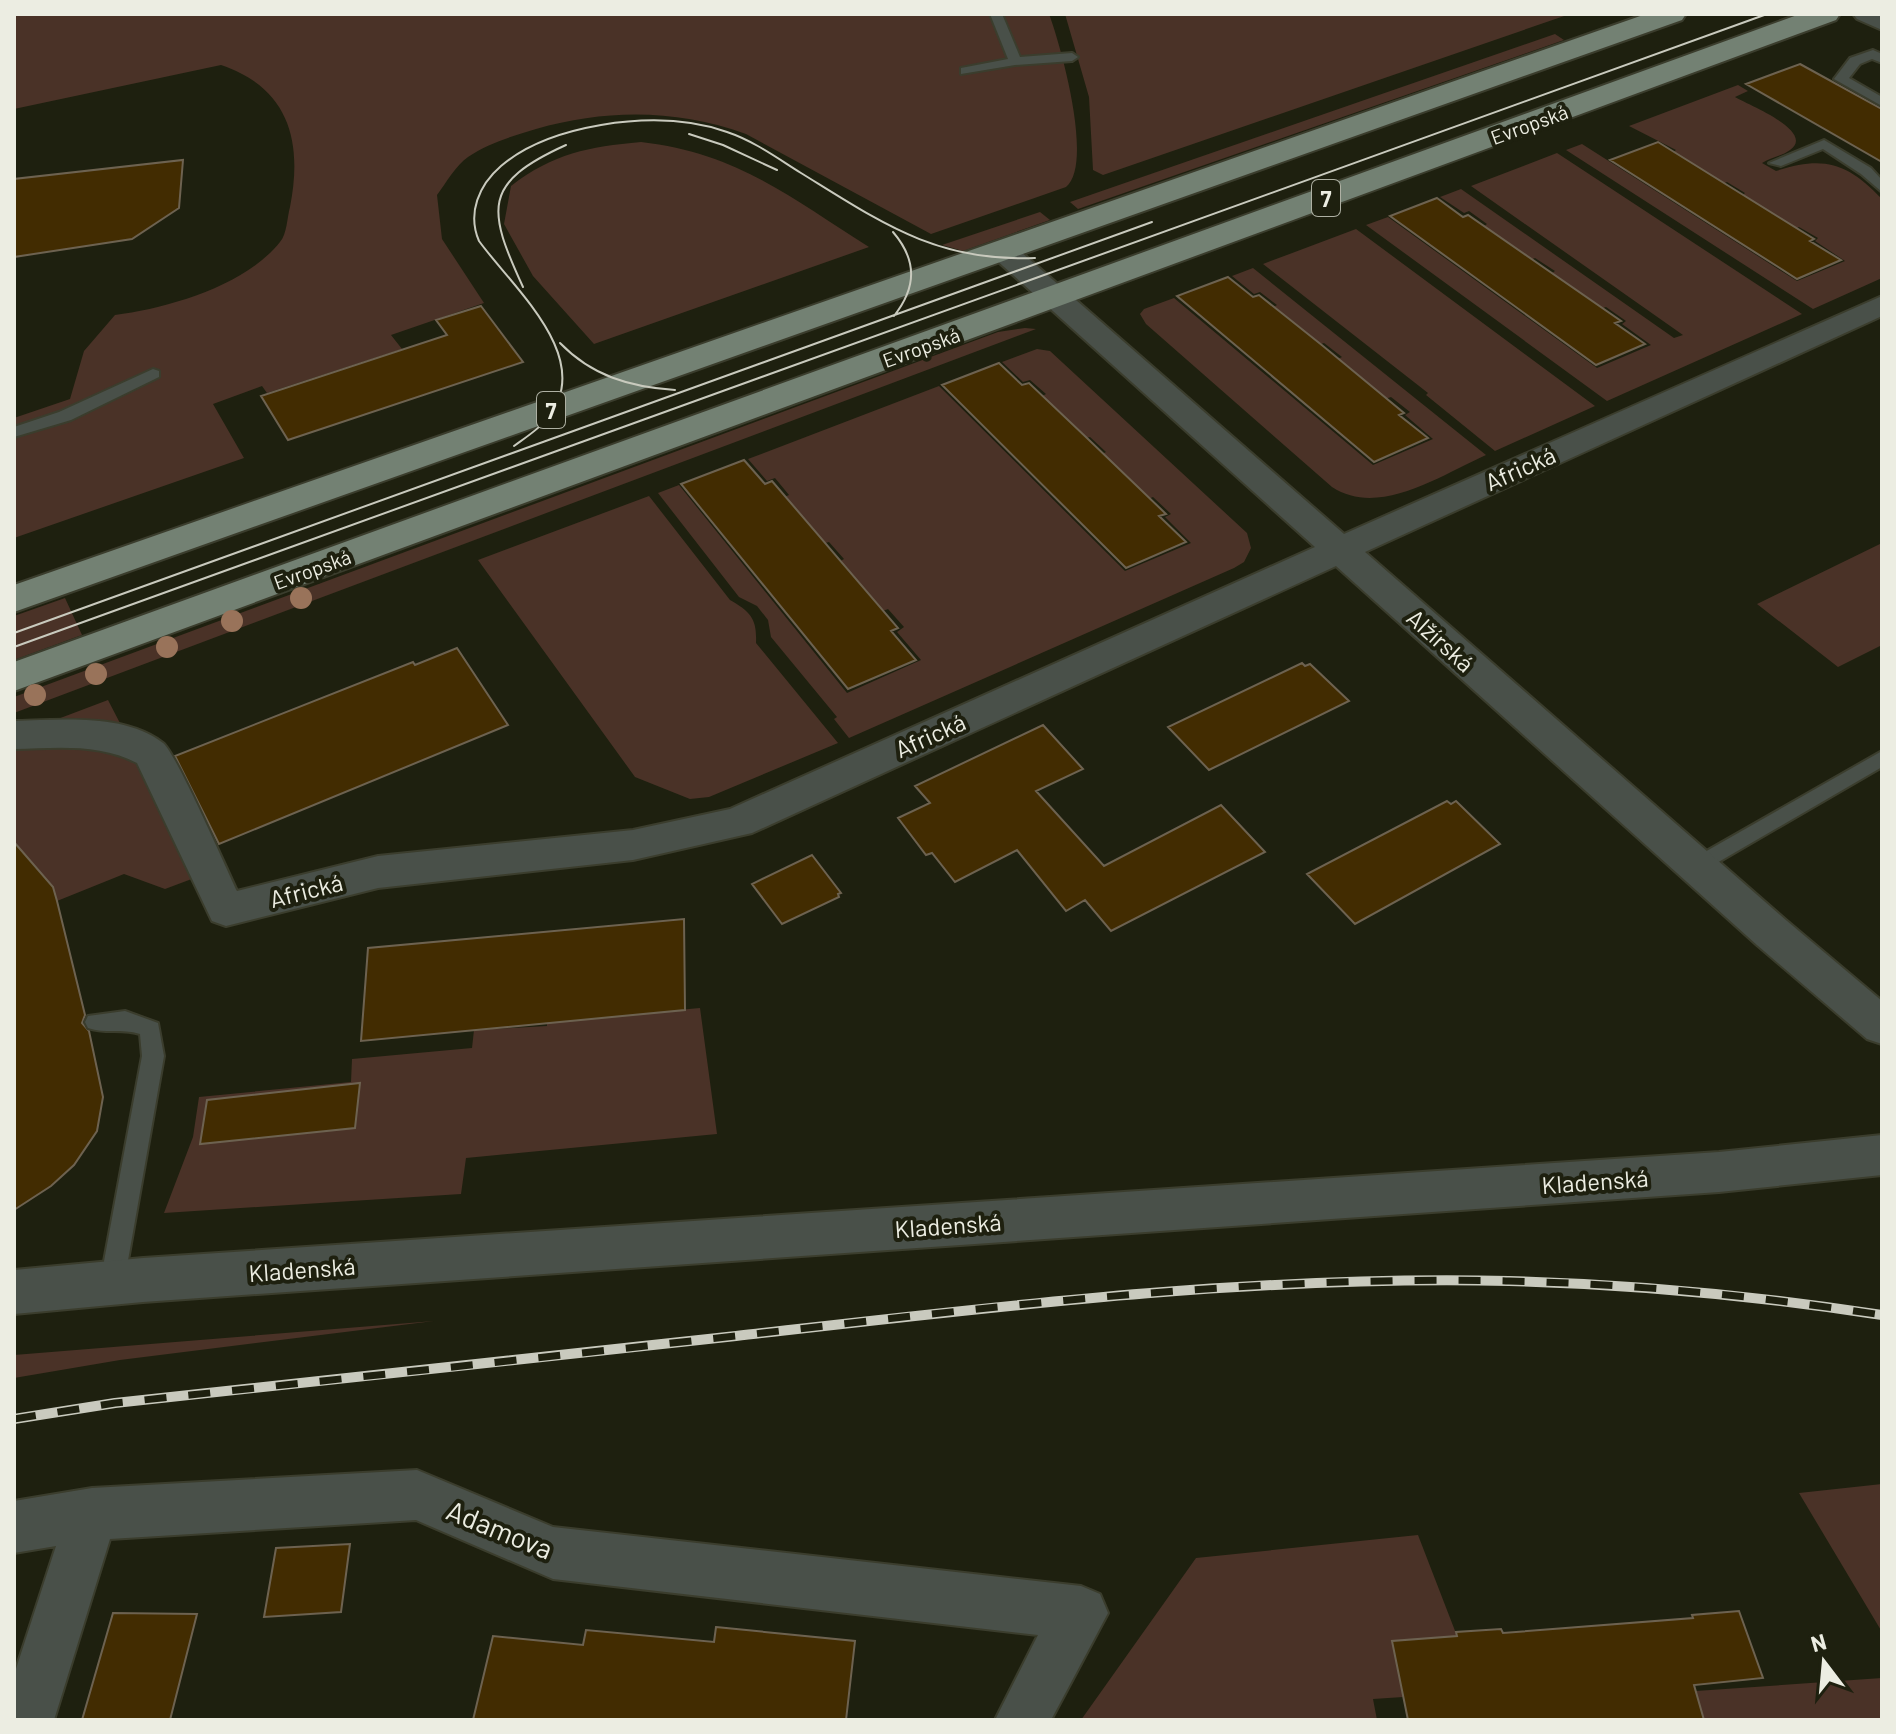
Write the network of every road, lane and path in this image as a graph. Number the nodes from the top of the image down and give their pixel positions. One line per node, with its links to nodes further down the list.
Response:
1 (996, 14): 8 (lane)
2 (1672, 14): 13 (main road, 7)
3 (1826, 14): 14 (main road, Evropská / 7)
4 (1866, 14): 5 (street)
5 (1882, 22)
6 (1072, 57): 8 (lane)
7 (1882, 59): 10 (lane)
8 (1015, 61): 9 (lane)
9 (966, 71)
10 (1882, 102)
11 (1776, 163): 12 (lane)
12 (1882, 188)
13 (1003, 251): 14 (street, Alžírská); 19 (main road, 7)
14 (1056, 298): 18 (street, Alžírská); 20 (main road, Evropská / 7)
15 (1882, 305): 18 (street, Africká)
16 (153, 374): 17 (lane)
17 (14, 432)
18 (1340, 550): 21 (street, Africká); 23 (street, Alžírská)
19 (14, 599)
20 (14, 677)
21 (14, 735)
22 (1882, 758): 23 (lane)
23 (1696, 866): 25 (street, Alžírská)
24 (96, 1022): 27 (lane)
25 (1882, 1026)
26 (1882, 1155): 27 (street, Kladenská)
27 (112, 1283): 28 (street, Kladenská)
28 (14, 1292)
29 (92, 1514): 30 (street, Adamova); 31 (street); 32 (street, Adamova)
30 (14, 1527)
31 (27, 1720)
32 (1022, 1720)

